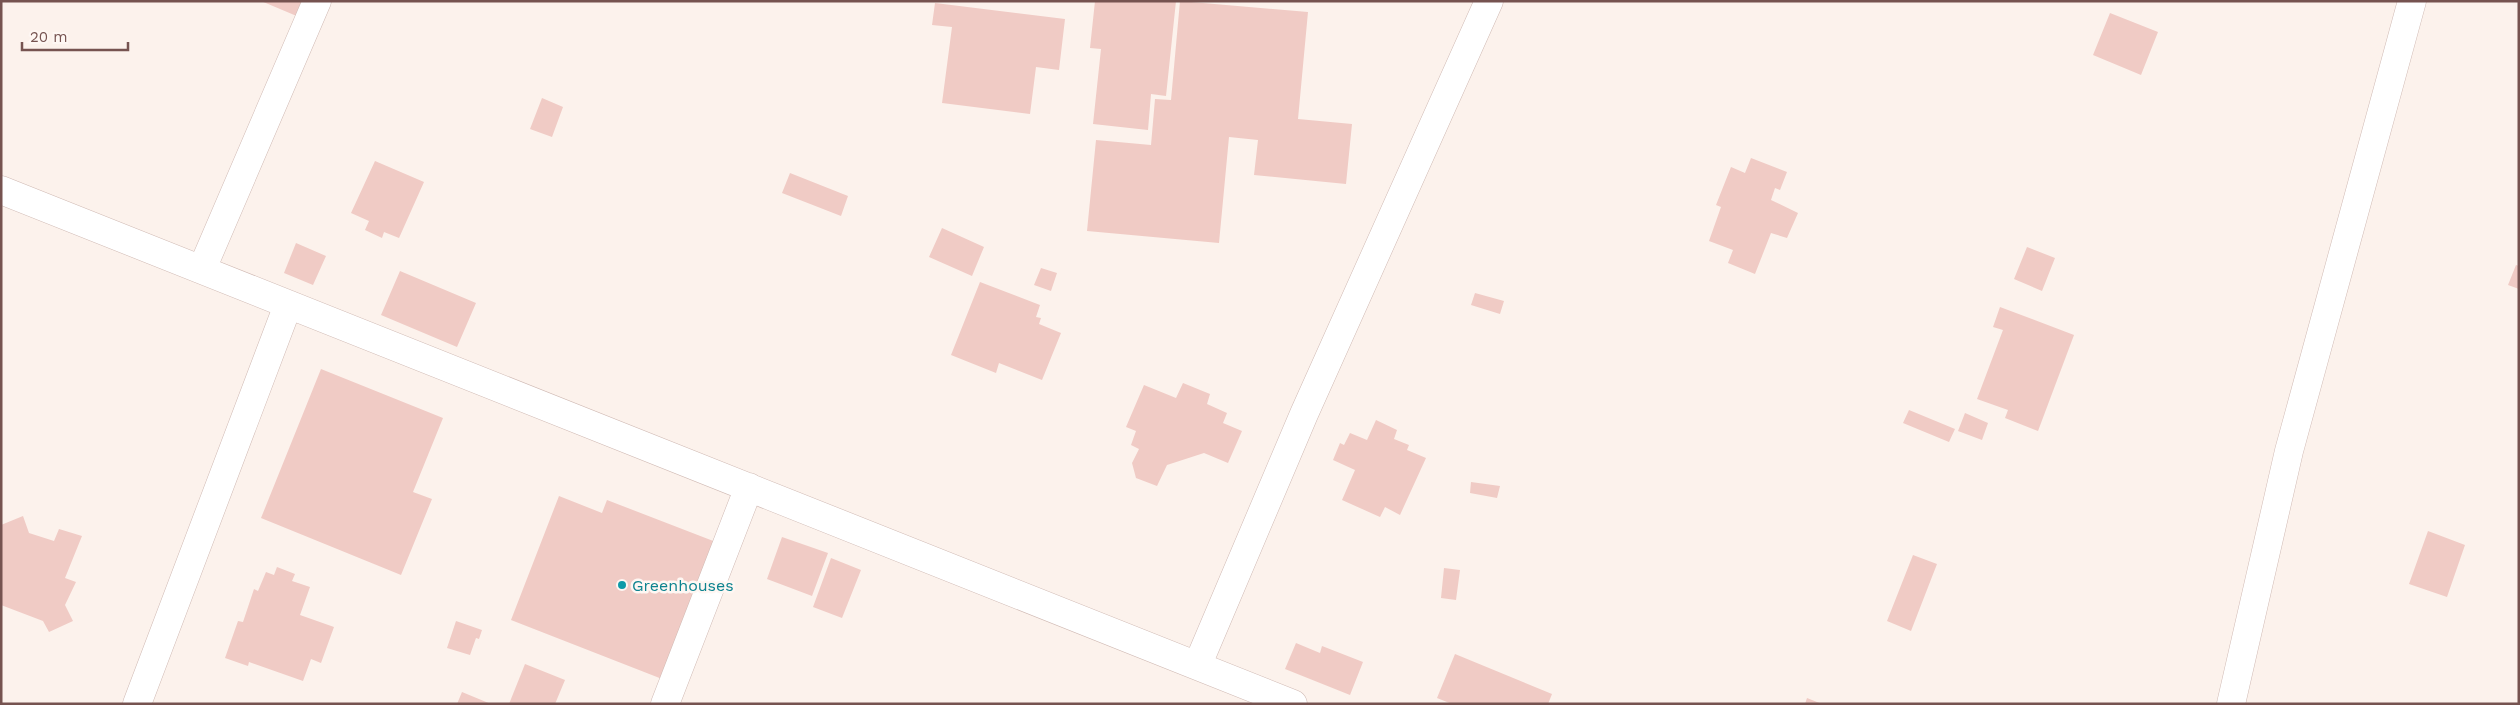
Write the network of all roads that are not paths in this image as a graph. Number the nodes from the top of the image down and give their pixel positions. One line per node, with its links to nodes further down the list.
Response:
1 (317, 1): 5 (street)
2 (1488, 1): 8 (street)
3 (2412, 1): 12 (street)
4 (1, 190): 5 (street)
5 (202, 269): 6 (street)
6 (288, 305): 7 (street); 9 (street)
7 (749, 487): 8 (street); 10 (street)
8 (1198, 664): 11 (street)
9 (137, 704)
10 (666, 704)
11 (1293, 704)
12 (2231, 704)

